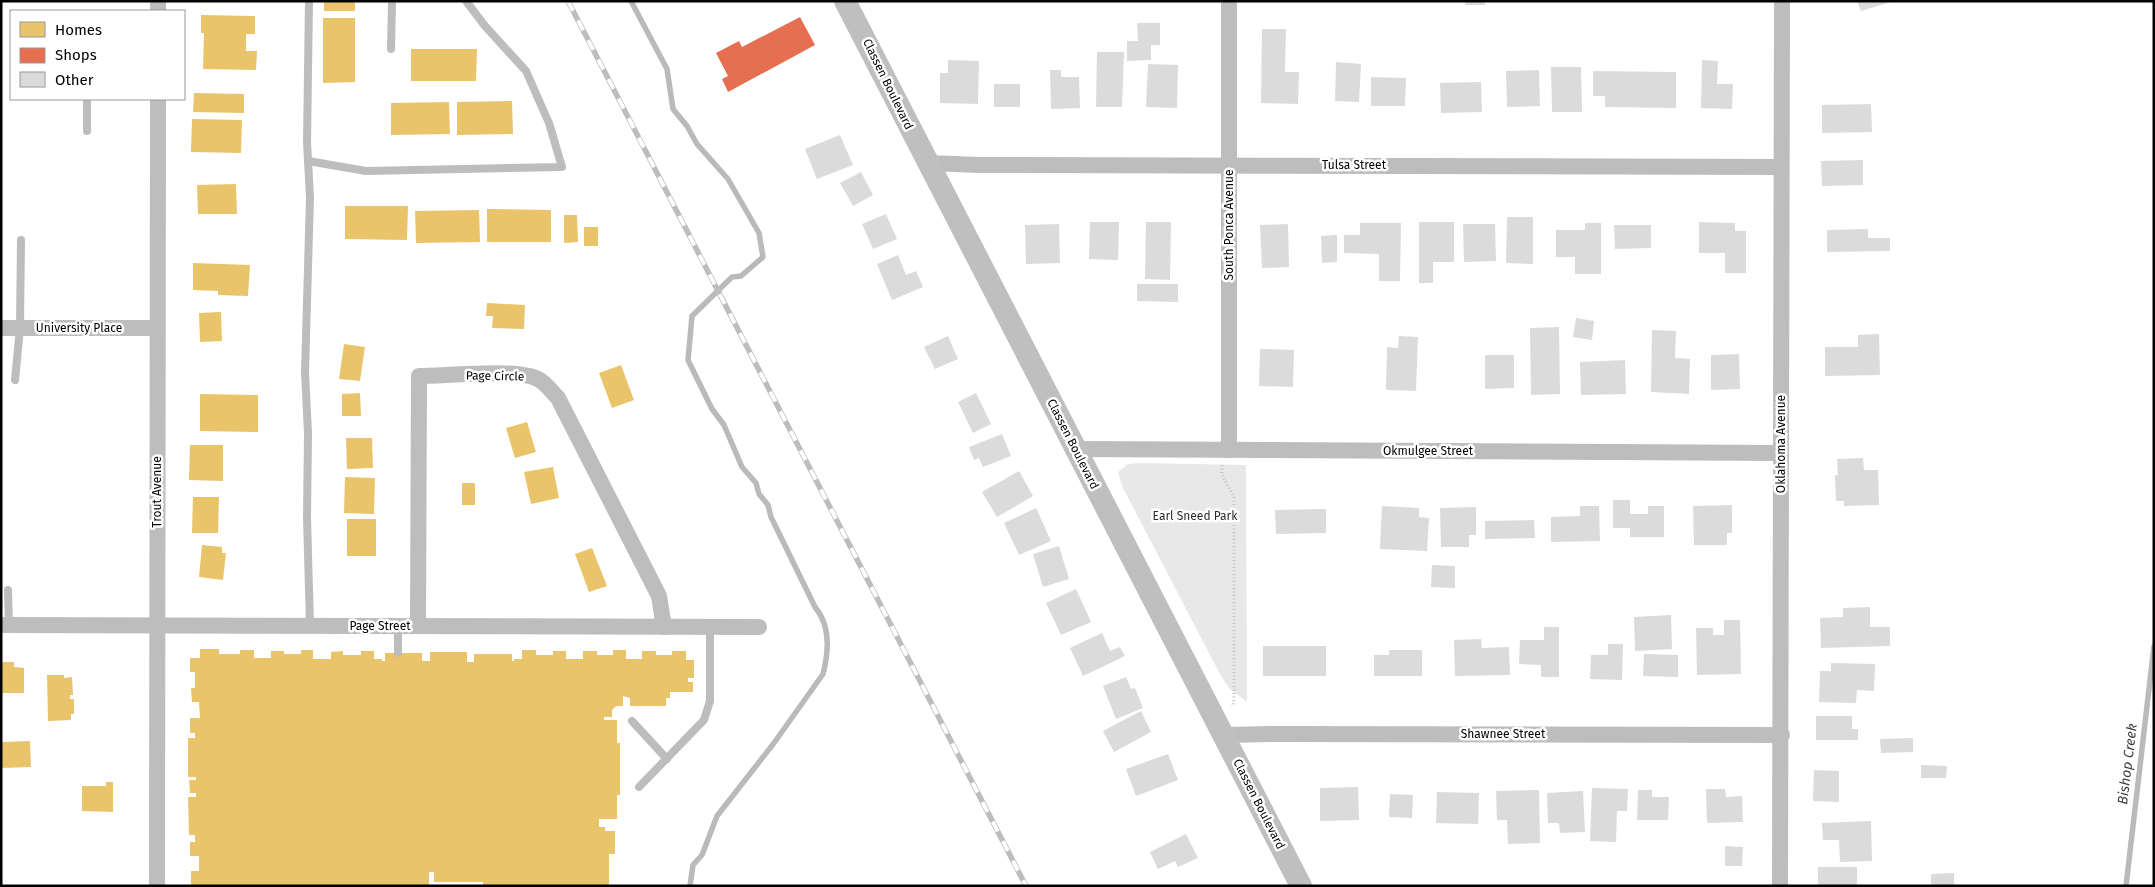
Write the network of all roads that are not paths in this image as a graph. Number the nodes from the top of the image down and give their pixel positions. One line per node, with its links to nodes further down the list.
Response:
1 (309, 1): 11 (lane)
2 (392, 1): 7 (lane)
3 (466, 1): 11 (lane)
4 (845, 1): 12 (main road, Classen Boulevard)
5 (1229, 1): 13 (street, South Ponca Avenue)
6 (1782, 1): 14 (street, Oklahoma Avenue)
7 (391, 49)
8 (87, 100): 10 (lane)
9 (158, 100): 18 (street, Trout Avenue)
10 (87, 131)
11 (308, 161): 26 (lane)
12 (927, 164): 13 (street, Tulsa Street); 20 (main road, Classen Boulevard)
13 (1229, 165): 14 (street, Tulsa Street); 21 (street, South Ponca Avenue)
14 (1781, 166): 22 (street, Oklahoma Avenue)
15 (21, 240): 17 (lane)
16 (1, 328): 17 (street, University Place)
17 (20, 328): 18 (street, University Place); 19 (lane)
18 (157, 328): 25 (street, Trout Avenue)
19 (15, 380)
20 (1075, 449): 21 (street, Okmulgee Street); 34 (main road, Classen Boulevard)
21 (1226, 450): 22 (street, Okmulgee Street)
22 (1781, 453): 35 (street, Oklahoma Avenue)
23 (8, 590): 24 (lane)
24 (5, 625): 25 (street, Page Street)
25 (157, 625): 26 (street, Page Street); 38 (street, Trout Avenue)
26 (310, 626): 27 (street, Page Street)
27 (398, 626): 28 (street, Page Street); 32 (lane)
28 (418, 626): 29 (street, Page Street); 29 (street, Page Circle)
29 (664, 627): 30 (street, Page Street)
30 (710, 627): 31 (street, Page Street); 36 (lane)
31 (759, 627)
32 (398, 653)
33 (632, 721): 36 (lane)
34 (1219, 728): 35 (street, Shawnee Street); 39 (main road, Classen Boulevard)
35 (1782, 735): 40 (street, Oklahoma Avenue)
36 (667, 759): 37 (lane)
37 (639, 787)
38 (157, 886)
39 (1302, 886)
40 (1780, 886)

